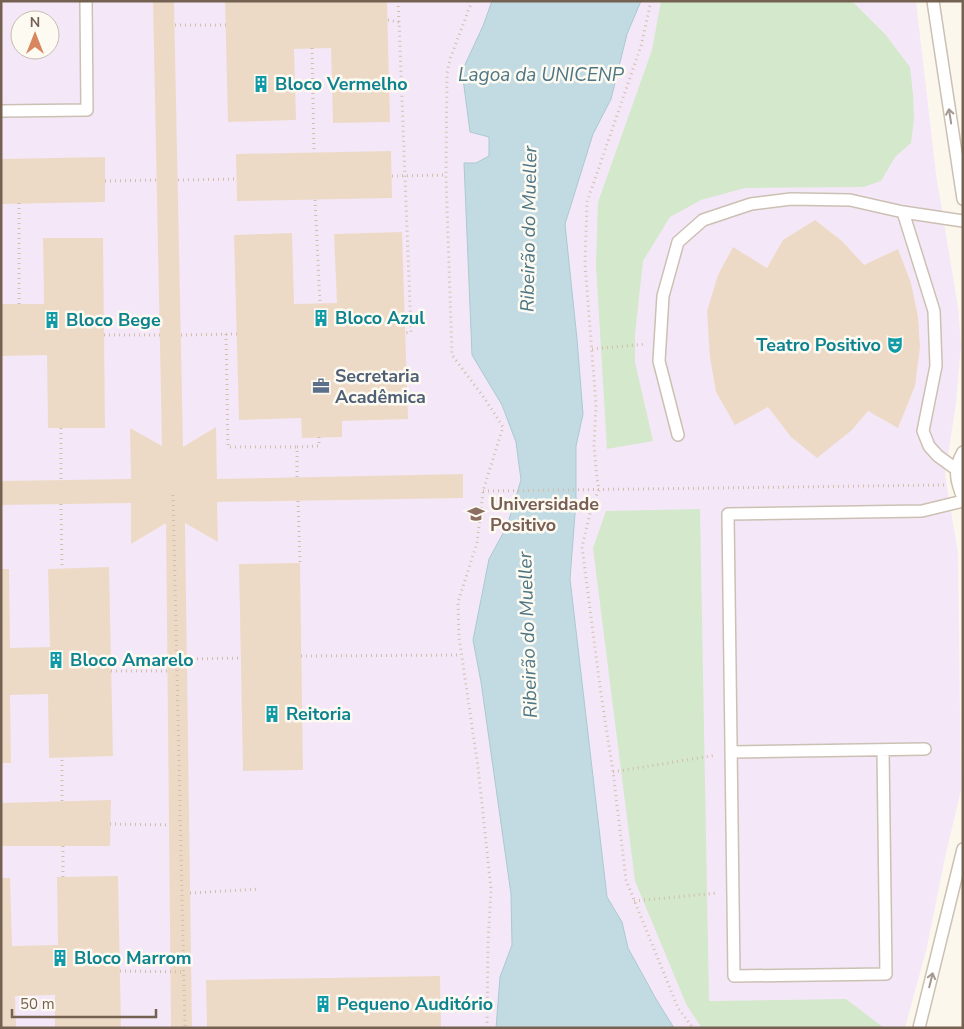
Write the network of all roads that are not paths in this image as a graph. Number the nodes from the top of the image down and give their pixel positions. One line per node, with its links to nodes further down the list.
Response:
1 (86, 1): 3 (lane)
2 (933, 1): 4 (lane, one-way to 2)
3 (1, 111)
4 (960, 160): 5 (lane)
5 (963, 199)
6 (903, 212): 7 (lane); 8 (lane); 10 (lane)
7 (963, 221)
8 (678, 435)
9 (963, 452): 10 (lane)
10 (956, 469): 11 (lane)
11 (963, 500): 14 (lane)
12 (882, 750): 13 (lane); 14 (lane); 14 (lane)
13 (925, 750)
14 (731, 752)
15 (963, 849): 16 (lane, one-way to 15)
16 (919, 1028)

